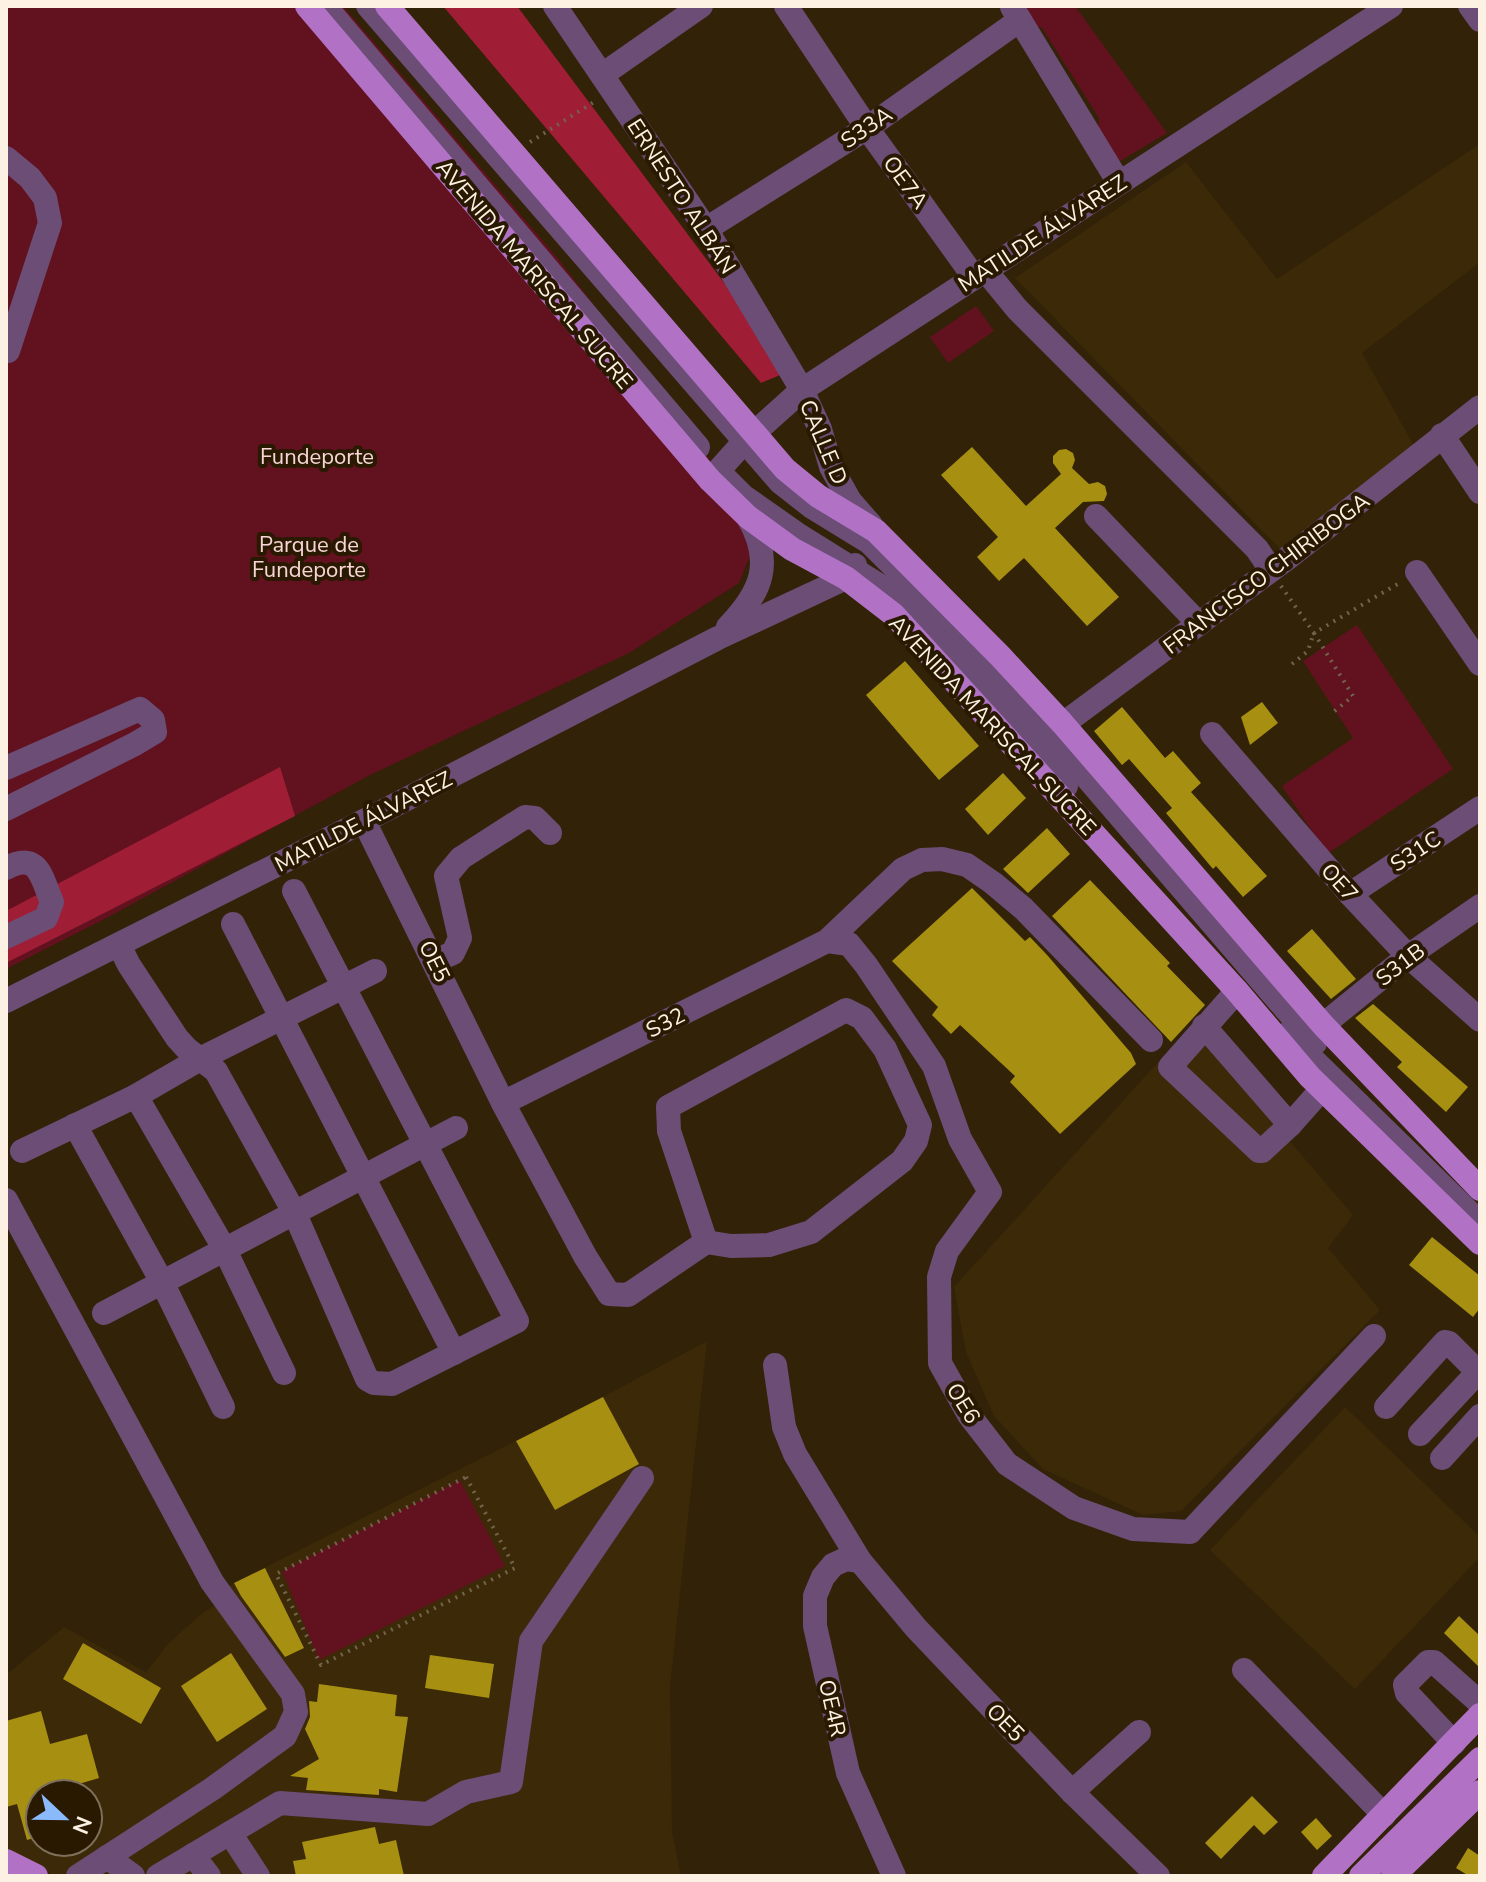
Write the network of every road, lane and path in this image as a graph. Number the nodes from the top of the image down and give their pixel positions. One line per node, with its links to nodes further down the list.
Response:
1 (307, 6): 24 (main road, AVENIDA MARISCAL SUCRE)
2 (325, 6): 24 (street)
3 (368, 6): 23 (street)
4 (387, 6): 14 (main road)
5 (555, 6): 12 (street, ERNESTO ALBÁN)
6 (701, 6): 12 (street)
7 (786, 6): 13 (street, OE7A)
8 (1391, 6): 16 (street, MATILDE ÁLVAREZ)
9 (1470, 6): 11 (street)
10 (1016, 13): 13 (street, S33A); 16 (street)
11 (1480, 20)
12 (607, 83): 14 (path); 17 (street, ERNESTO ALBÁN)
13 (867, 128): 17 (street, S33A); 18 (street, OE7A)
14 (513, 152): 23 (main road)
15 (6, 158): 19 (street)
16 (1119, 183): 18 (street, MATILDE ÁLVAREZ)
17 (706, 229): 20 (street, ERNESTO ALBÁN)
18 (979, 274): 20 (street, MATILDE ÁLVAREZ); 29 (street, OE7A)
19 (8, 351)
20 (802, 390): 23 (street, MATILDE ÁLVAREZ); 28 (street, CALLE D)
21 (1480, 407): 22 (street, FRANCISCO CHIRIBOGA)
22 (1442, 435): 25 (street); 29 (street, FRANCISCO CHIRIBOGA)
23 (749, 438): 24 (street, MATILDE ÁLVAREZ); 28 (main road)
24 (713, 475): 27 (main road, AVENIDA MARISCAL SUCRE); 31 (street)
25 (1480, 492)
26 (1096, 516): 32 (street)
27 (748, 517): 31 (main road, AVENIDA MARISCAL SUCRE); 34 (street, MATILDE ÁLVAREZ)
28 (873, 536): 31 (street); 38 (main road)
29 (1271, 570): 32 (street, FRANCISCO CHIRIBOGA); 33 (path)
30 (1417, 572): 33 (path); 36 (street)
31 (850, 573): 34 (street, MATILDE ÁLVAREZ); 57 (main road, AVENIDA MARISCAL SUCRE); 77 (street)
32 (1199, 624): 38 (street, FRANCISCO CHIRIBOGA)
33 (1314, 633): 35 (path); 37 (path)
34 (718, 638): 43 (street, MATILDE ÁLVAREZ)
35 (1292, 664)
36 (1480, 664)
37 (1331, 714)
38 (1057, 730): 61 (main road); 74 (street)
39 (1212, 734): 47 (street, OE7)
40 (6, 768): 42 (street)
41 (1480, 808): 47 (street, S31C)
42 (6, 809)
43 (364, 821): 52 (street, MATILDE ÁLVAREZ); 54 (street, OE5)
44 (550, 833): 54 (street)
45 (6, 868): 50 (street)
46 (294, 891): 56 (street)
47 (1350, 894): 53 (street, OE7)
48 (1480, 906): 53 (street, S31B)
49 (233, 924): 60 (street)
50 (6, 937)
51 (827, 941): 63 (street, S32); 67 (street, S32); 83 (street, OE6)
52 (119, 945): 58 (street, MATILDE ÁLVAREZ); 64 (street)
53 (1408, 956): 59 (street, OE7); 61 (street, S31B)
54 (435, 961): 67 (street, OE5)
55 (375, 971): 56 (street)
56 (344, 987): 60 (street); 71 (street)
57 (1237, 991): 62 (street); 65 (main road, AVENIDA MARISCAL SUCRE)
58 (6, 1001)
59 (1475, 1007)
60 (283, 1018): 64 (street); 73 (street)
61 (1323, 1025): 74 (main road)
62 (1204, 1026): 69 (street); 69 (street)
63 (1151, 1040)
64 (200, 1059): 66 (street); 76 (street)
65 (1322, 1089): 69 (street); 79 (main road, AVENIDA MARISCAL SUCRE)
66 (136, 1096): 68 (street); 80 (street)
67 (503, 1103): 78 (street, OE5)
68 (75, 1125): 72 (street); 81 (street)
69 (1290, 1125)
70 (456, 1128): 71 (street)
71 (424, 1145): 73 (street); 84 (street)
72 (22, 1151)
73 (364, 1177): 76 (street); 84 (street)
74 (1480, 1190)
75 (6, 1200): 107 (street)
76 (295, 1214): 80 (street); 84 (street)
77 (1480, 1223)
78 (706, 1242): 78 (street)
79 (1480, 1243)
80 (225, 1250): 81 (street); 87 (street)
81 (162, 1282): 82 (street); 88 (street)
82 (104, 1313)
83 (1374, 1336)
84 (454, 1353)
85 (775, 1365): 94 (street, OE5)
86 (1479, 1372): 89 (street); 91 (street)
87 (284, 1373)
88 (223, 1407)
89 (1386, 1407)
90 (1480, 1416): 92 (street)
91 (1420, 1434)
92 (1442, 1458)
93 (642, 1478): 105 (street)
94 (860, 1561): 102 (street, OE5); 115 (street, OE4R)
95 (380, 1636): 95 (path)
96 (1244, 1670): 104 (street)
97 (1480, 1703): 100 (street)
98 (1480, 1715): 100 (main road)
99 (1139, 1732): 102 (street)
100 (1454, 1743): 104 (main road)
101 (1480, 1759): 118 (main road)
102 (1072, 1792): 116 (street, OE5)
103 (1480, 1792): 119 (main road)
104 (1384, 1815): 117 (main road)
105 (230, 1833): 106 (street); 114 (street)
106 (193, 1855): 112 (street); 113 (street)
107 (107, 1857): 110 (street); 111 (street)
108 (6, 1861): 109 (main road)
109 (36, 1876)
110 (78, 1876)
111 (133, 1876)
112 (158, 1876)
113 (209, 1876)
114 (258, 1876)
115 (894, 1876)
116 (1158, 1876)
117 (1324, 1876)
118 (1361, 1876)
119 (1393, 1876)

